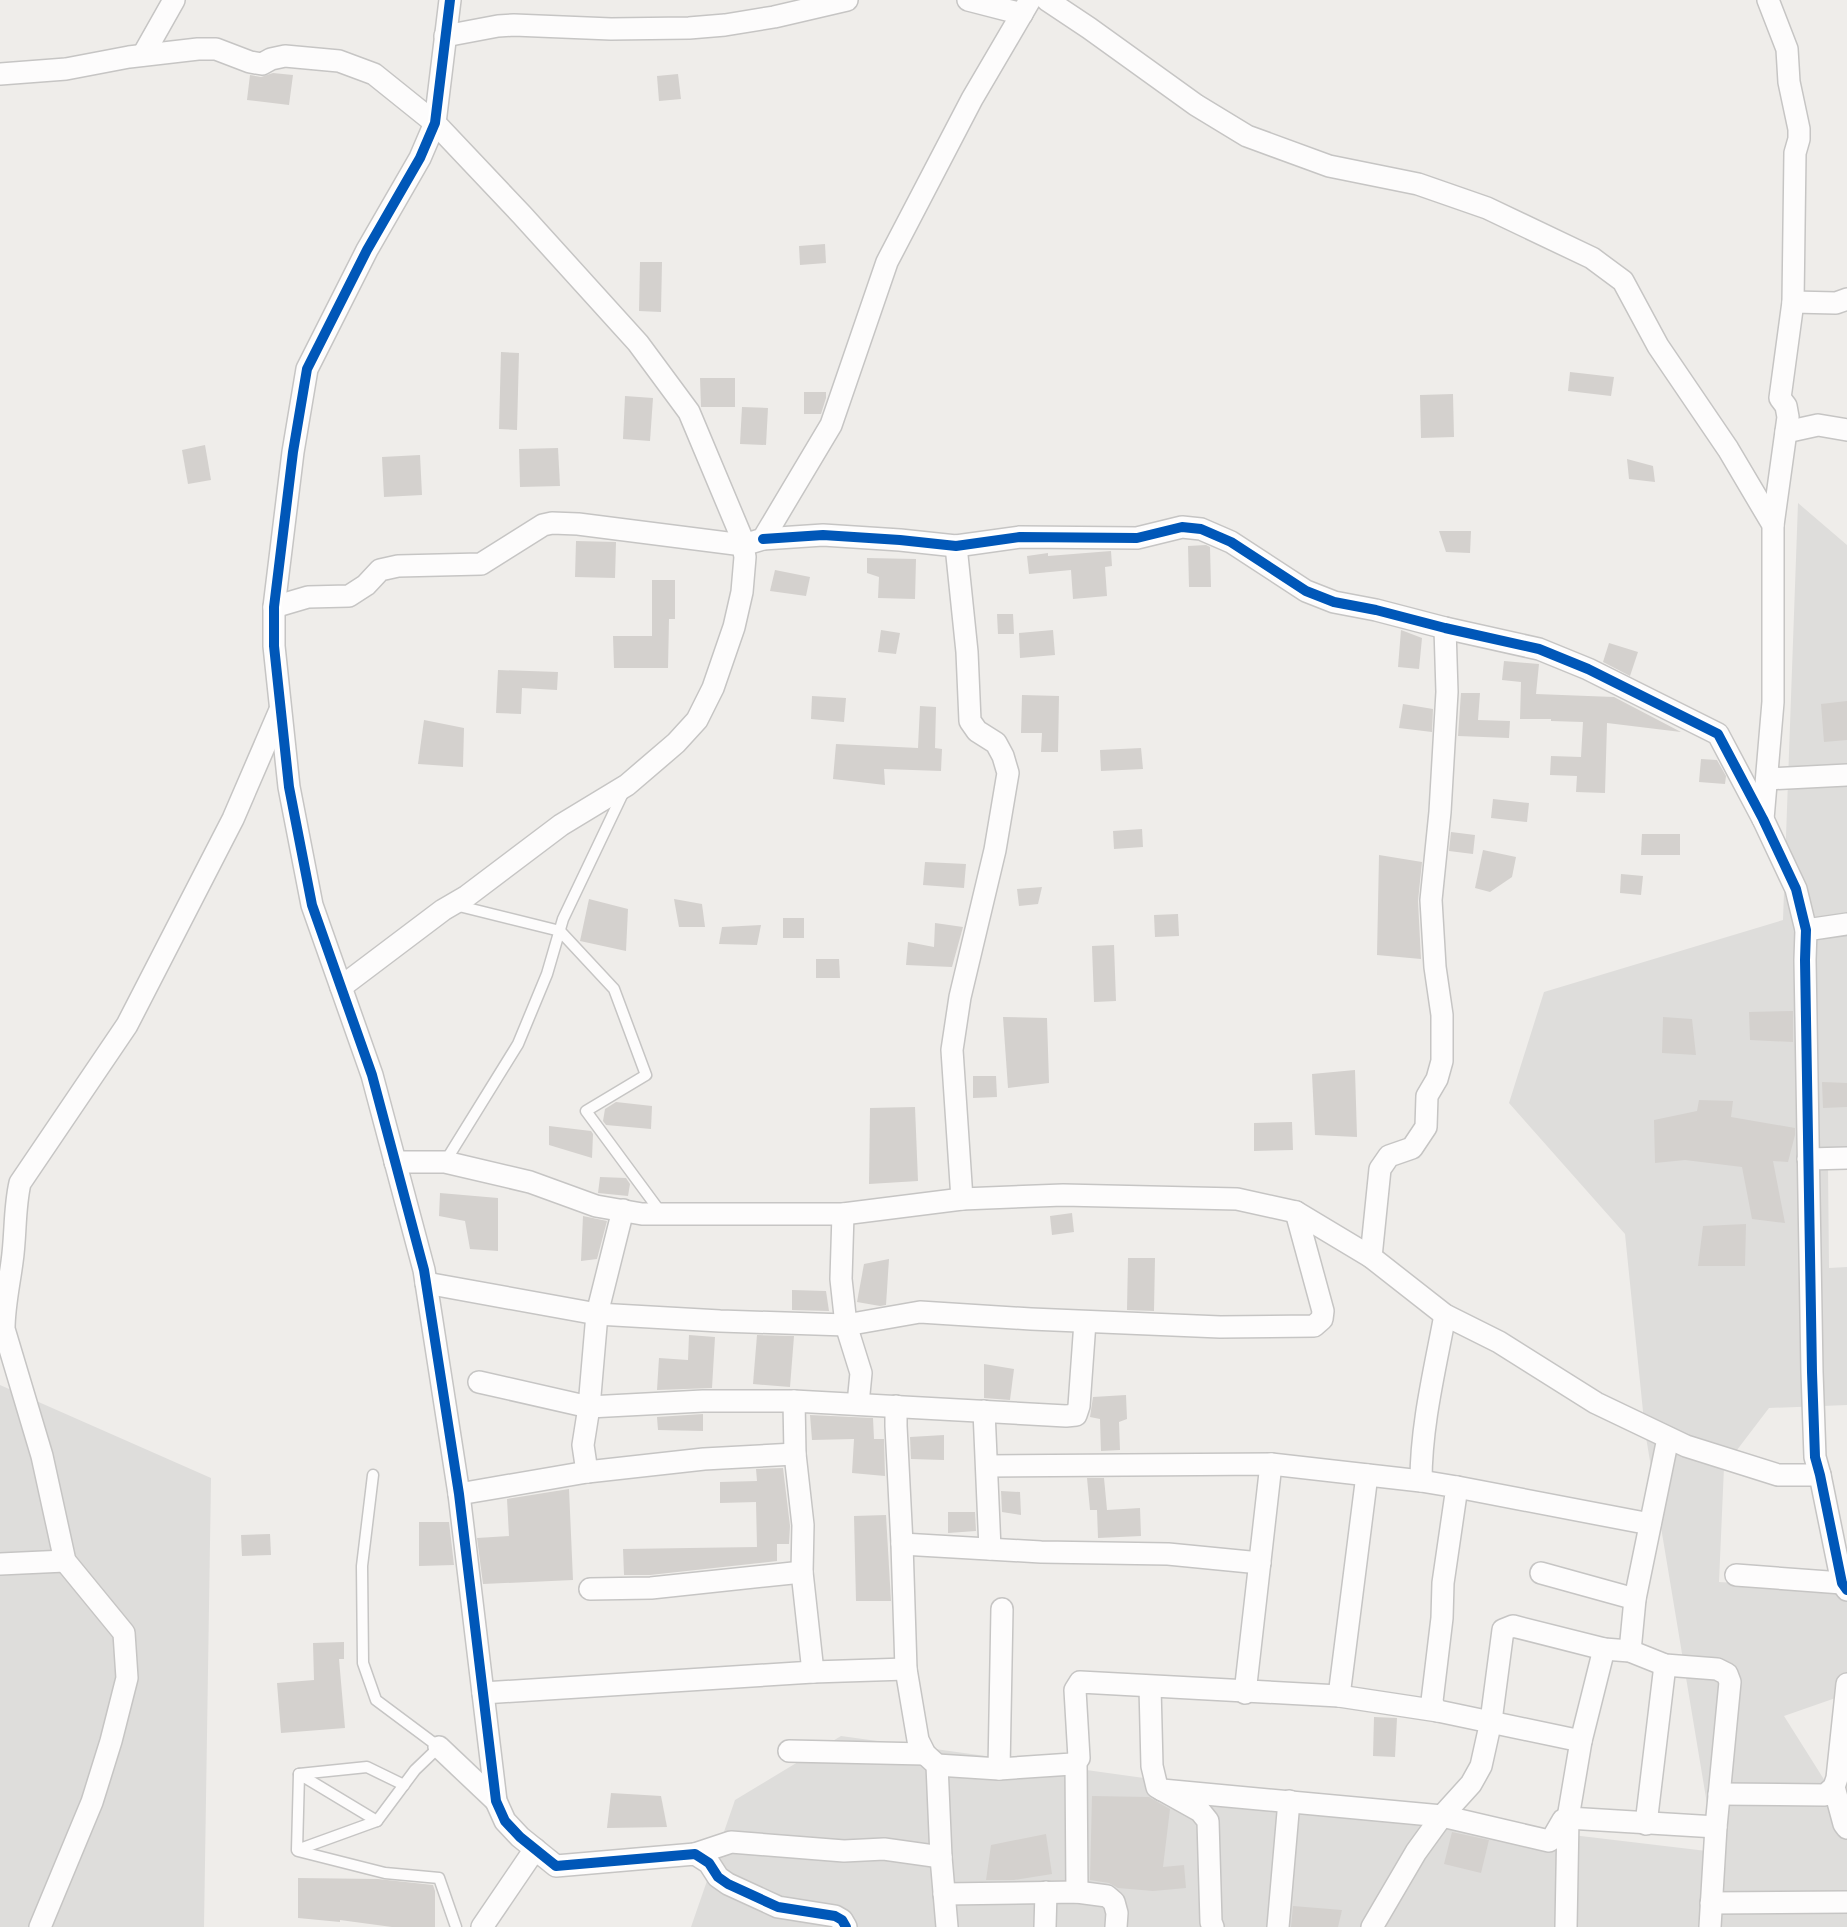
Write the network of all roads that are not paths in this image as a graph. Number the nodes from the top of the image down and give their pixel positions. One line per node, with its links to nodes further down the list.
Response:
1 (174, 0): 9 (street)
2 (450, 0): 8 (street)
3 (847, 0): 8 (street)
4 (968, 0): 7 (street)
5 (1047, 0): 16 (street)
6 (1768, 0): 13 (street)
7 (1026, 7): 17 (street)
8 (445, 36): 11 (street)
9 (143, 55): 10 (street); 11 (street)
10 (0, 74)
11 (435, 123): 17 (street); 19 (street)
12 (1847, 299): 13 (street)
13 (1793, 302): 15 (street)
14 (1847, 430): 15 (street)
15 (1786, 432): 16 (street)
16 (1773, 525): 23 (street)
17 (753, 542): 18 (street); 19 (street); 24 (street)
18 (956, 547): 20 (street); 35 (street)
19 (274, 607): 21 (street)
20 (1445, 628): 25 (street); 40 (street)
21 (281, 708): 30 (street); 66 (street)
22 (1847, 775): 23 (street)
23 (1767, 779): 25 (street)
24 (627, 785): 26 (street); 29 (lane)
25 (1763, 819): 28 (street)
26 (453, 905): 29 (lane); 30 (street)
27 (1847, 923): 28 (street)
28 (1806, 930): 32 (street)
29 (560, 932): 34 (lane); 38 (lane)
30 (341, 987): 33 (street)
31 (1843, 1153): 32 (street)
32 (1808, 1159): 59 (street)
33 (395, 1162): 34 (street); 41 (street)
34 (445, 1162): 36 (street)
35 (962, 1199): 37 (street); 39 (street)
36 (622, 1210): 38 (street); 42 (street)
37 (1296, 1212): 40 (street); 44 (street)
38 (662, 1214): 39 (street)
39 (843, 1214): 45 (street)
40 (1371, 1257): 43 (street)
41 (426, 1283): 42 (street); 62 (street)
42 (597, 1314): 45 (street); 50 (street)
43 (1445, 1315): 52 (street); 60 (street)
44 (1084, 1322): 45 (street); 51 (street)
45 (846, 1325): 48 (street)
46 (479, 1382): 50 (street)
47 (794, 1401): 48 (street); 50 (street); 53 (street)
48 (858, 1404): 49 (street)
49 (897, 1406): 51 (street); 64 (street)
50 (589, 1407): 56 (street)
51 (984, 1411): 55 (street)
52 (1668, 1438): 59 (street); 63 (street)
53 (795, 1454): 56 (street); 69 (street)
54 (1271, 1464): 55 (street); 58 (street); 67 (street)
55 (987, 1466): 65 (street)
56 (587, 1472): 62 (street)
57 (373, 1475): 89 (lane)
58 (1367, 1475): 60 (street); 85 (street)
59 (1820, 1475): 72 (street)
60 (1421, 1481): 61 (street)
61 (1457, 1487): 63 (street); 86 (street)
62 (459, 1494): 83 (street)
63 (1650, 1524): 74 (street)
64 (902, 1544): 65 (street); 79 (street)
65 (990, 1549): 67 (street)
66 (65, 1561): 68 (street); 117 (street)
67 (1260, 1563): 84 (street)
68 (0, 1564)
69 (802, 1572): 73 (street); 80 (street)
70 (1541, 1573): 74 (street)
71 (1736, 1575): 72 (street)
72 (1844, 1587)
73 (590, 1589)
74 (1635, 1599): 77 (street)
75 (1002, 1609): 93 (street)
76 (1604, 1649): 77 (street); 87 (street); 88 (street)
77 (1630, 1651): 78 (street)
78 (1665, 1665): 98 (street); 104 (street)
79 (906, 1669): 80 (street); 91 (street)
80 (813, 1672): 83 (street)
81 (1847, 1684): 96 (street)
82 (1150, 1687): 84 (street); 92 (street); 97 (street)
83 (484, 1693): 99 (street)
84 (1245, 1693): 85 (street)
85 (1339, 1696): 86 (street)
86 (1438, 1711): 87 (street)
87 (1491, 1721): 88 (street); 101 (street)
88 (1581, 1741): 102 (street)
89 (439, 1747): 95 (lane); 99 (street)
90 (789, 1751): 91 (street)
91 (931, 1760): 93 (street); 110 (street)
92 (1076, 1762): 93 (street); 112 (street)
93 (999, 1769)
94 (299, 1774): 95 (lane); 103 (lane); 108 (lane)
95 (404, 1785): 103 (lane)
96 (1833, 1787): 98 (street); 106 (street)
97 (1162, 1790): 100 (street); 123 (street)
98 (1719, 1794): 105 (street)
99 (496, 1801): 107 (street)
100 (1289, 1801): 101 (street); 124 (street)
101 (1442, 1816): 102 (street); 125 (street)
102 (1567, 1818): 104 (street); 126 (street)
103 (377, 1821): 108 (lane)
104 (1646, 1824): 105 (street)
105 (1716, 1827): 115 (street)
106 (1847, 1828)
107 (535, 1849): 109 (street); 116 (street)
108 (297, 1850): 118 (lane)
109 (695, 1854): 110 (street); 119 (street)
110 (941, 1857): 113 (street)
111 (1046, 1892): 112 (street); 113 (street); 121 (street)
112 (1077, 1892): 122 (street)
113 (944, 1894): 120 (street)
114 (1847, 1902): 115 (street)
115 (1711, 1903): 127 (street)
116 (486, 1924)
117 (40, 1927)
118 (456, 1927)
119 (846, 1927)
120 (947, 1927)
121 (1045, 1927)
122 (1116, 1927)
123 (1213, 1927)
124 (1278, 1927)
125 (1372, 1927)
126 (1566, 1927)
127 (1710, 1927)

